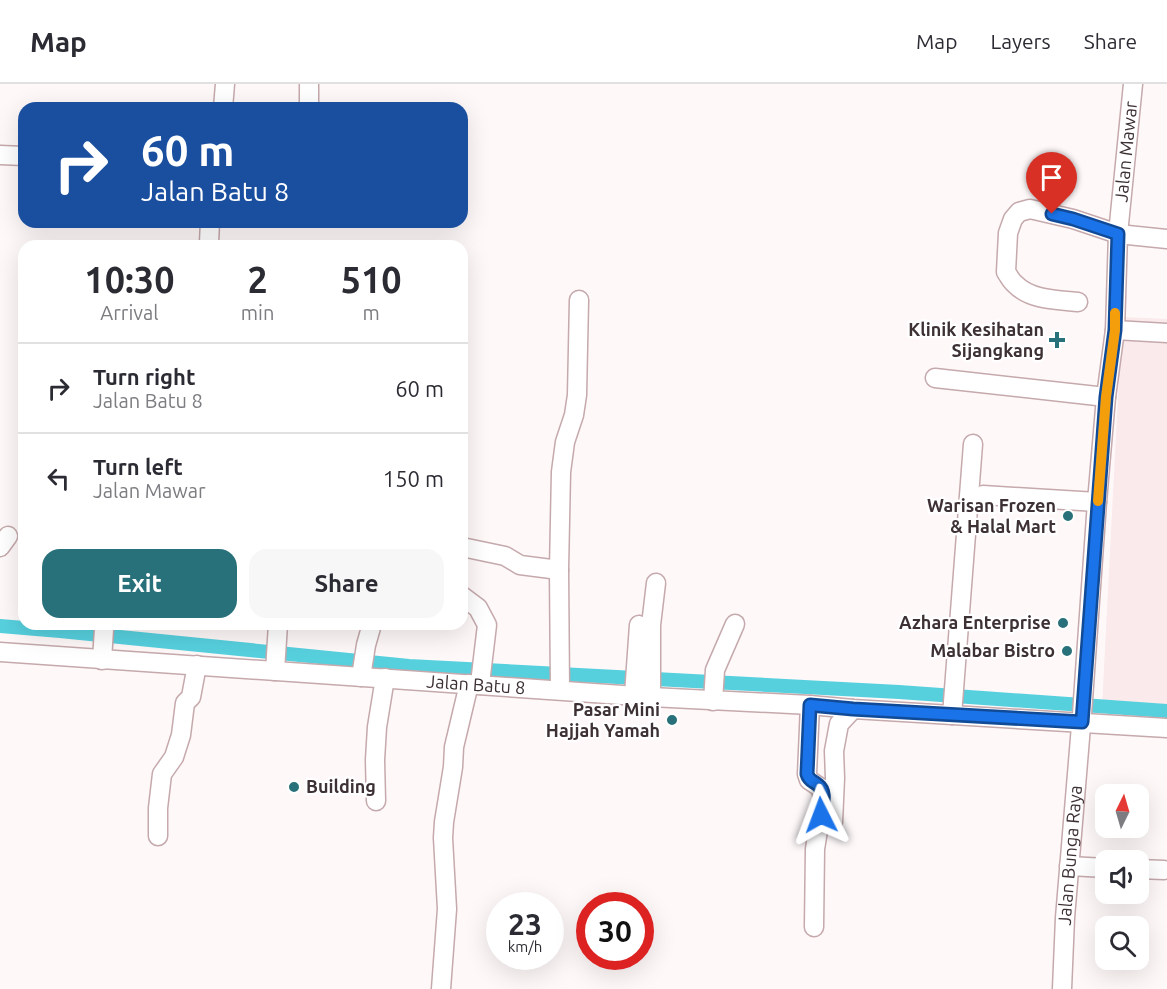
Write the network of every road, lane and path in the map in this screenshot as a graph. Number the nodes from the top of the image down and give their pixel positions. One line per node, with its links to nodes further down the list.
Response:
1 (225, 84): 4 (street)
2 (309, 84): 5 (street)
3 (1133, 84): 8 (street, Jalan Mawar)
4 (224, 102)
5 (309, 102)
6 (0, 155): 7 (street)
7 (18, 156)
8 (1118, 234): 9 (street); 11 (street); 12 (street, Jalan Mawar)
9 (1167, 239)
10 (579, 300): 20 (street)
11 (1078, 302)
12 (1115, 330): 13 (street); 15 (street, Jalan Mawar)
13 (1167, 333)
14 (935, 378): 15 (street)
15 (1106, 397): 18 (street, Jalan Mawar)
16 (973, 444): 37 (street)
17 (983, 495): 18 (street)
18 (1097, 502): 38 (street, Jalan Mawar)
19 (468, 548): 20 (street)
20 (560, 570): 33 (street)
21 (656, 582): 32 (street)
22 (468, 600): 30 (street)
23 (735, 624): 34 (street)
24 (370, 630): 29 (street)
25 (103, 639): 27 (street, Jalan Batu 8); 28 (street, Jalan Batu 8)
26 (276, 649): 28 (street, Jalan Batu 8); 29 (street, Jalan Batu 8)
27 (0, 652)
28 (197, 665): 42 (street)
29 (362, 673): 31 (street, Jalan Batu 8)
30 (478, 676): 31 (street, Jalan Batu 8); 33 (street, Jalan Batu 8); 48 (street)
31 (385, 678): 40 (street)
32 (643, 685): 33 (street, Jalan Batu 8); 34 (street, Jalan Batu 8)
33 (560, 686)
34 (714, 688): 35 (street, Jalan Batu 8)
35 (810, 705): 36 (street, Jalan Batu 8); 47 (street)
36 (853, 709): 37 (street, Jalan Batu 8); 41 (street)
37 (952, 715): 38 (street, Jalan Batu 8)
38 (1082, 718): 39 (street, Jalan Batu 8); 43 (street, Jalan Bunga Raya)
39 (1167, 728)
40 (376, 801)
41 (833, 822)
42 (159, 836)
43 (1069, 866): 44 (street); 49 (street, Jalan Bunga Raya)
44 (1095, 867)
45 (1149, 869): 46 (street)
46 (1164, 870)
47 (814, 927)
48 (441, 989)
49 (1062, 989)

